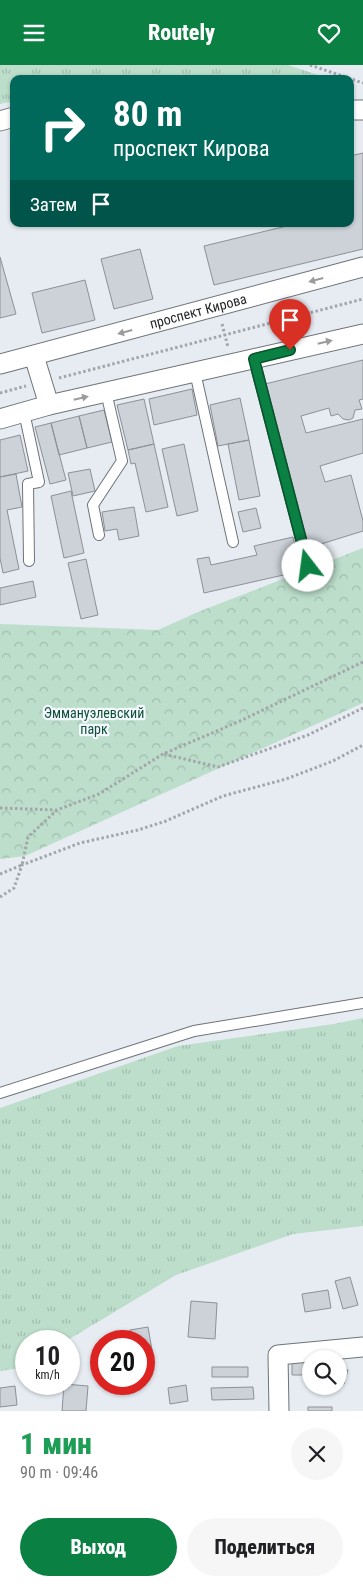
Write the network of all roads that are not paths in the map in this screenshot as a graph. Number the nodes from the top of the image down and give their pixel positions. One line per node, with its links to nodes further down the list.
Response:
1 (363, 267): 3 (street, проспект Кирова, one-way to 3)
2 (363, 333): 4 (street, one-way to 2)
3 (34, 356): 5 (street, проспект Кирова); 8 (street)
4 (254, 359): 6 (street); 14 (lane)
5 (0, 365)
6 (195, 372): 7 (street); 12 (lane)
7 (106, 392): 8 (street, one-way to 7); 11 (lane)
8 (49, 405): 9 (street)
9 (24, 412): 10 (street); 13 (lane)
10 (0, 419)
11 (99, 535)
12 (233, 542)
13 (29, 561)
14 (308, 566)
15 (363, 1003): 16 (lane)
16 (0, 1093)
17 (363, 1347): 18 (street)
18 (278, 1411)

